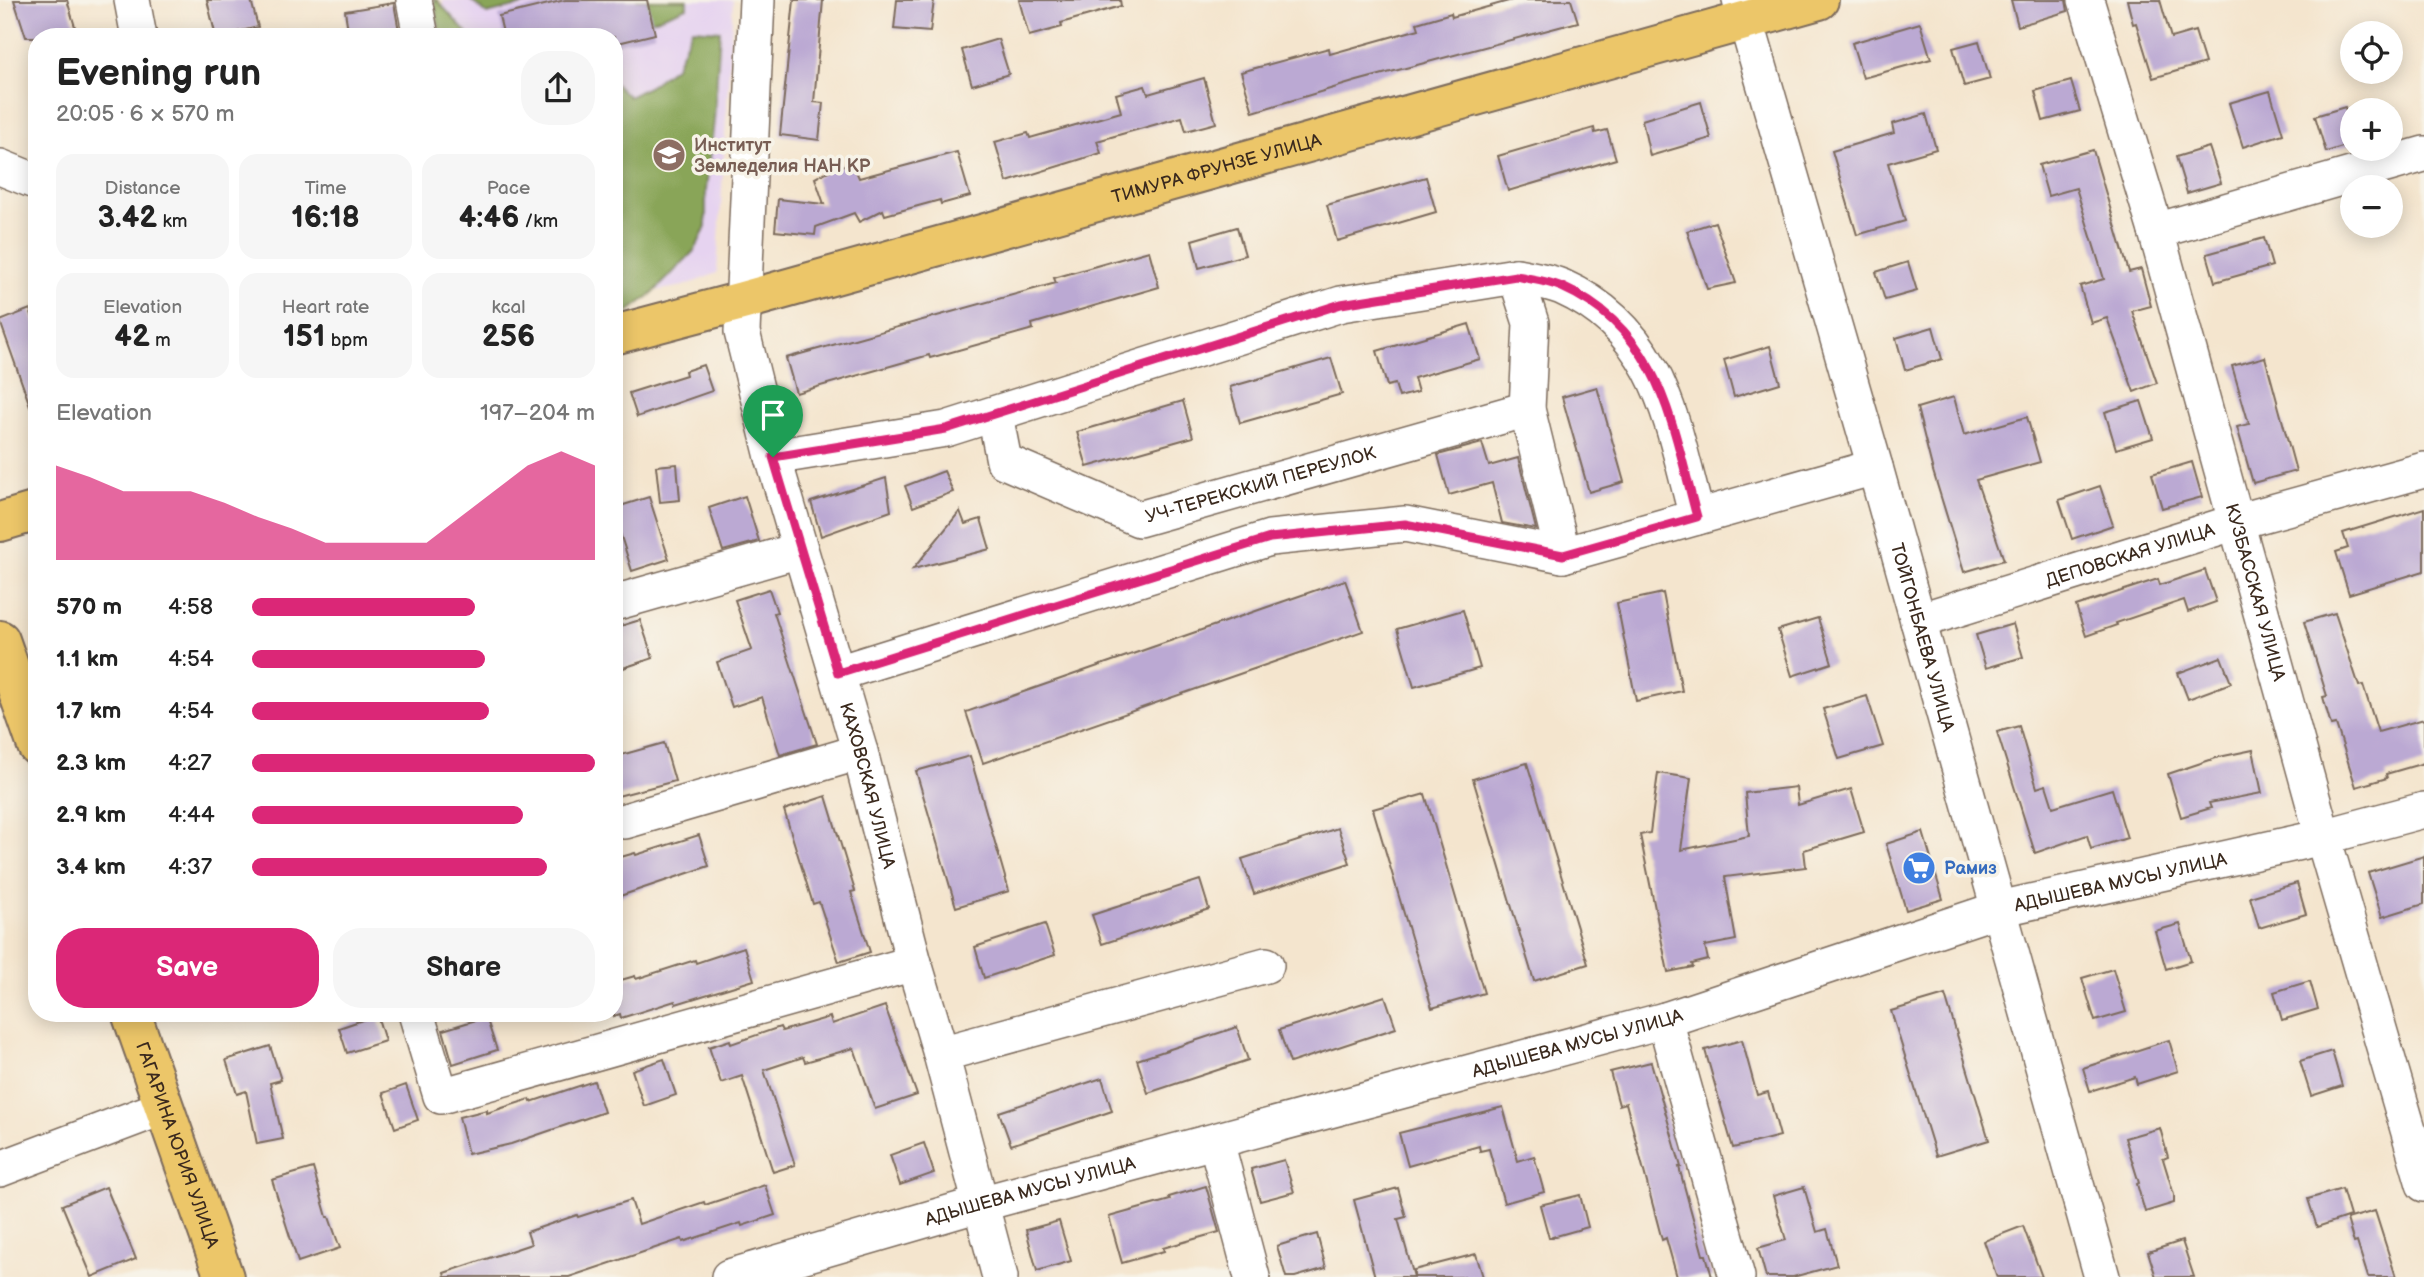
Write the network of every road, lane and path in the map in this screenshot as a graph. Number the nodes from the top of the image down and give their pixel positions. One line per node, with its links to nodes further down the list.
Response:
1 (132, 0): 7 (street)
2 (415, 0): 8 (street)
3 (757, 0): 14 (street, КАХОВСКАЯ УЛИЦА)
4 (1819, 0): 6 (main road, ТИМУРА ФРУНЗЕ УЛИЦА)
5 (2086, 0): 12 (street, КУЗБАССКАЯ УЛИЦА)
6 (1743, 10): 14 (main road, ТИМУРА ФРУНЗЕ УЛИЦА); 19 (street, ТОЙГОНБАЕВА УЛИЦА)
7 (137, 28)
8 (420, 28)
9 (2424, 154): 12 (street)
10 (0, 167): 11 (street)
11 (28, 178)
12 (2156, 231): 24 (street, КУЗБАССКАЯ УЛИЦА)
13 (1516, 276): 16 (street); 17 (street); 22 (street)
14 (742, 301): 15 (main road, ТИМУРА ФРУНЗЕ УЛИЦА); 18 (street, КАХОВСКАЯ УЛИЦА)
15 (623, 331)
16 (1527, 410): 17 (street, УЧ-ТЕРЕКСКИЙ ПЕРЕУЛОК); 26 (street)
17 (995, 415): 18 (street)
18 (773, 457): 25 (street, КАХОВСКАЯ УЛИЦА)
19 (1875, 467): 22 (street); 28 (street, ТОЙГОНБАЕВА УЛИЦА)
20 (2424, 470): 24 (street, ДЕПОВСКАЯ УЛИЦА)
21 (28, 514): 23 (main road)
22 (1697, 517): 26 (street)
23 (0, 522)
24 (2236, 522): 28 (street, ДЕПОВСКАЯ УЛИЦА); 35 (street, КУЗБАССКАЯ УЛИЦА)
25 (800, 550): 27 (street); 30 (street, КАХОВСКАЯ УЛИЦА)
26 (1563, 555): 30 (street)
27 (623, 600)
28 (1918, 621): 36 (street, ТОЙГОНБАЕВА УЛИЦА)
29 (0, 640): 31 (main road)
30 (838, 673): 32 (street, КАХОВСКАЯ УЛИЦА)
31 (28, 720)
32 (859, 751): 34 (street); 37 (street, КАХОВСКАЯ УЛИЦА)
33 (2424, 810): 35 (street, АДЫШЕВА МУСЫ УЛИЦА)
34 (625, 821)
35 (2323, 836): 36 (street, АДЫШЕВА МУСЫ УЛИЦА); 46 (street, КУЗБАССКАЯ УЛИЦА)
36 (1999, 909): 39 (street, АДЫШЕВА МУСЫ УЛИЦА); 53 (street, ТОЙГОНБАЕВА УЛИЦА)
37 (914, 963): 41 (street); 42 (street, КАХОВСКАЯ УЛИЦА)
38 (1266, 965): 42 (street)
39 (1664, 1020): 44 (street, АДЫШЕВА МУСЫ УЛИЦА); 52 (street)
40 (134, 1022): 43 (main road, ГАГАРИНА ЮРИЯ УЛИЦА)
41 (419, 1022)
42 (941, 1054): 47 (street, КАХОВСКАЯ УЛИЦА)
43 (164, 1107): 45 (street); 48 (main road, ГАГАРИНА ЮРИЯ УЛИЦА)
44 (1216, 1141): 47 (street, АДЫШЕВА МУСЫ УЛИЦА); 51 (street)
45 (0, 1169)
46 (2424, 1184)
47 (980, 1204): 49 (street, АДЫШЕВА МУСЫ УЛИЦА); 50 (street, КАХОВСКАЯ УЛИЦА)
48 (224, 1277)
49 (729, 1277)
50 (1000, 1277)
51 (1252, 1277)
52 (1737, 1277)
53 (2102, 1277)

